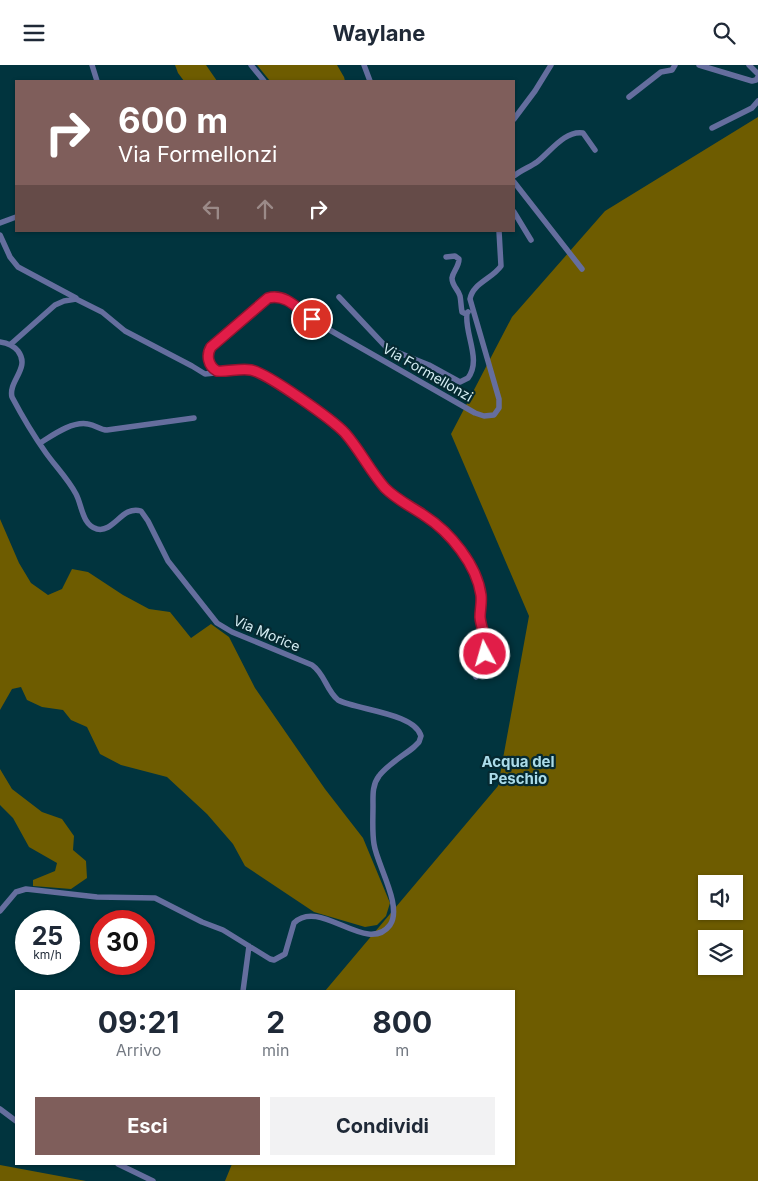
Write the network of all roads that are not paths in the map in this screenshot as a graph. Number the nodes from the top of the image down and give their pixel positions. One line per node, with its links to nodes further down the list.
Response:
1 (92, 65): 9 (street)
2 (251, 65): 10 (street)
3 (364, 65): 11 (street)
4 (551, 65): 14 (street)
5 (675, 65): 12 (street)
6 (699, 65): 8 (street)
7 (749, 65): 8 (street)
8 (758, 78)
9 (97, 80)
10 (263, 80)
11 (370, 80)
12 (629, 97)
13 (758, 101): 15 (street)
14 (515, 118)
15 (712, 128)
16 (595, 150): 17 (street)
17 (515, 175)
18 (515, 183): 26 (street)
19 (515, 214): 24 (street)
20 (15, 217): 21 (street)
21 (0, 223)
22 (499, 232): 27 (street, Via Formellonzi)
23 (0, 235): 29 (street)
24 (531, 241)
25 (446, 257): 30 (street)
26 (582, 269)
27 (480, 284): 30 (street); 33 (street, Via Formellonzi)
28 (339, 297): 30 (street)
29 (76, 299): 32 (street); 33 (street)
30 (467, 313)
31 (0, 342): 32 (street)
32 (11, 344): 35 (street, Via Morice)
33 (220, 372): 36 (street)
34 (194, 418): 35 (street)
35 (40, 443): 38 (street, Via Morice)
36 (476, 677)
37 (0, 911): 38 (street)
38 (249, 946): 39 (street)
39 (243, 990)
40 (0, 1109): 41 (street)
41 (15, 1120)
42 (120, 1165): 43 (street)
43 (153, 1181)

